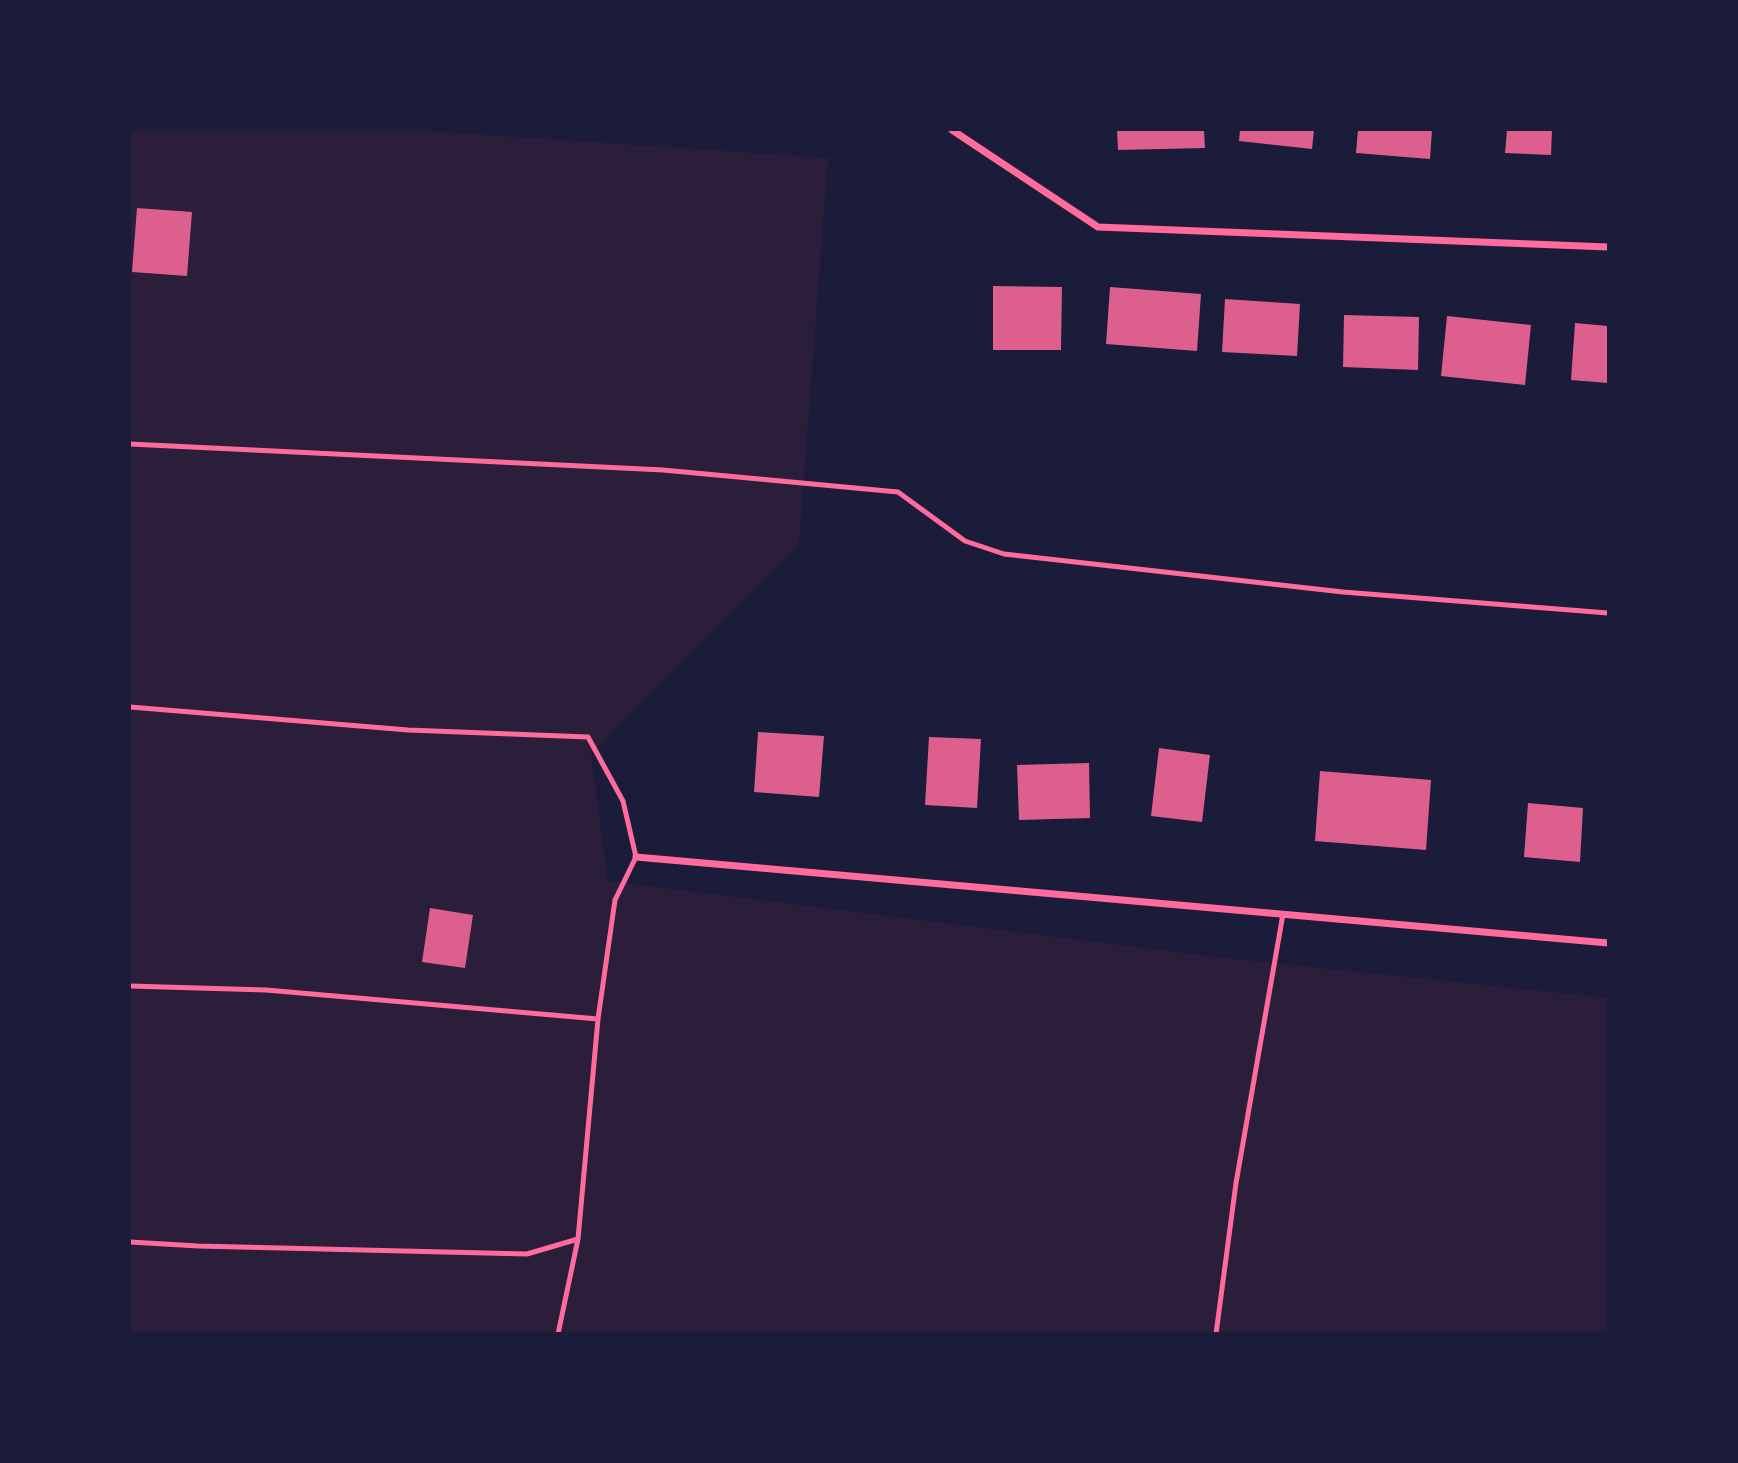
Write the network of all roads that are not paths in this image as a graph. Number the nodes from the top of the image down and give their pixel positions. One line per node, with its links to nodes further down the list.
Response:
1 (952, 130): 2 (street)
2 (1608, 247)
3 (130, 444): 4 (lane)
4 (1608, 612)
5 (130, 707): 6 (lane)
6 (636, 857): 7 (street); 10 (lane)
7 (1283, 914): 8 (street); 14 (lane)
8 (1608, 943)
9 (130, 986): 10 (lane)
10 (598, 1018): 11 (lane)
11 (578, 1239): 12 (lane); 13 (lane)
12 (130, 1242)
13 (558, 1334)
14 (1216, 1334)

